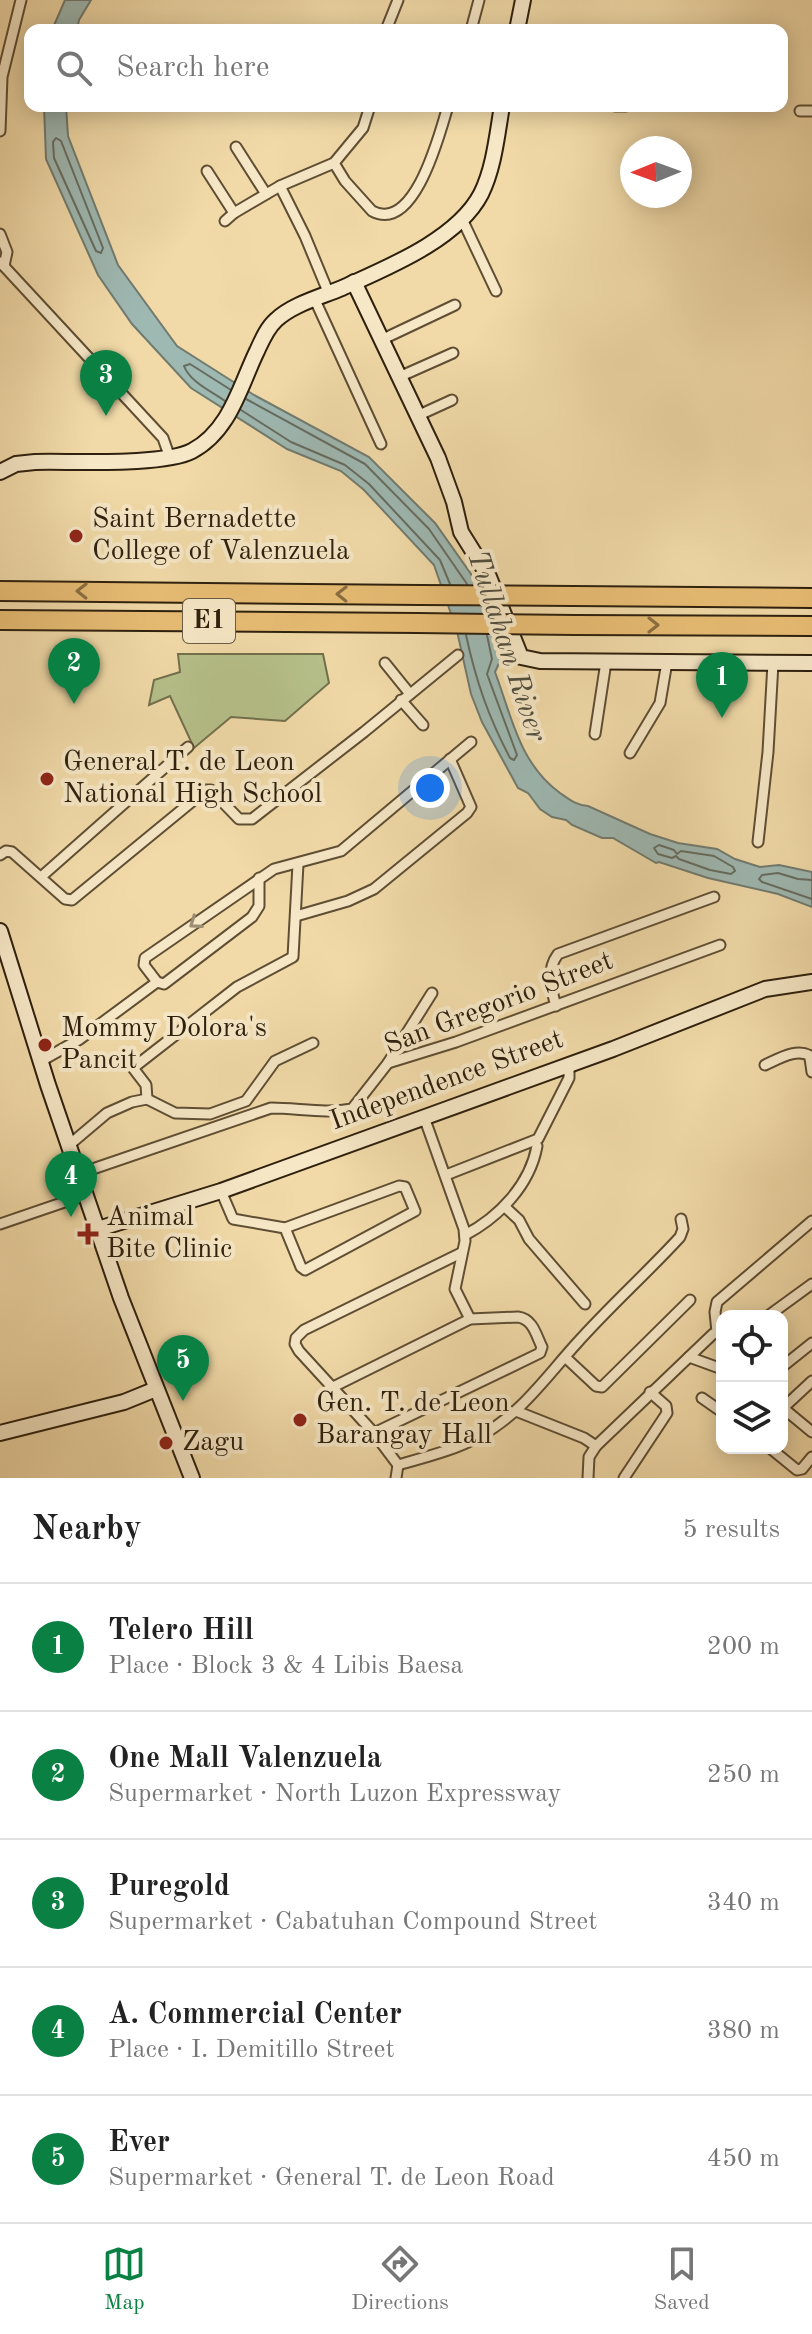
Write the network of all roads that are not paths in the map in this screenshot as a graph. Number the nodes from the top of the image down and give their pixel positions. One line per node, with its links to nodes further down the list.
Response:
1 (21, 0): 8 (street)
2 (398, 0): 5 (street)
3 (479, 0): 6 (street)
4 (523, 0): 7 (main road)
5 (388, 24)
6 (473, 24)
7 (518, 24)
8 (1, 77): 14 (street)
9 (800, 111): 10 (street)
10 (812, 111)
11 (368, 112): 17 (street)
12 (446, 112): 17 (street)
13 (501, 112): 22 (main road)
14 (0, 116): 15 (street)
15 (0, 131)
16 (236, 147): 20 (street)
17 (334, 163): 19 (street)
18 (207, 171): 21 (street)
19 (280, 186): 20 (street); 28 (street)
20 (266, 194): 21 (street)
21 (234, 213): 23 (street)
22 (462, 219): 26 (main road); 27 (street)
23 (225, 221)
24 (0, 234): 25 (street)
25 (2, 264): 36 (street)
26 (354, 282): 28 (main road); 30 (main road)
27 (496, 291)
28 (322, 297): 35 (street); 36 (main road)
29 (455, 305): 30 (street)
30 (381, 340): 32 (main road)
31 (453, 353): 32 (street)
32 (399, 377): 34 (main road)
33 (452, 400): 34 (street)
34 (417, 416): 43 (main road)
35 (381, 444)
36 (170, 458): 37 (main road)
37 (0, 472)
38 (0, 591): 39 (highway, E1, one-way to 38, bridge)
39 (812, 598)
40 (0, 620): 41 (highway, E1, one-way to 41, bridge)
41 (812, 626)
42 (458, 655): 48 (street)
43 (606, 662): 44 (main road); 50 (street)
44 (667, 662): 46 (main road); 53 (street)
45 (385, 663): 48 (street)
46 (773, 663): 47 (main road); 55 (street)
47 (812, 663)
48 (406, 697): 49 (street); 58 (street)
49 (423, 725)
50 (595, 734)
51 (471, 742): 54 (street)
52 (188, 747): 58 (street)
53 (630, 753)
54 (450, 759): 57 (street); 61 (street)
55 (758, 842)
56 (0, 855): 58 (street)
57 (298, 864): 59 (street); 61 (street)
58 (41, 877)
59 (259, 878): 64 (street); 64 (street, one-way to 64)
60 (714, 897): 67 (street)
61 (296, 916): 75 (street)
62 (0, 931): 70 (main road)
63 (720, 945): 67 (street, San Gregorio Street)
64 (157, 982): 70 (street)
65 (812, 982): 72 (main road, Independence Street)
66 (432, 993): 71 (street)
67 (556, 1006): 71 (street, San Gregorio Street)
68 (313, 1043): 75 (street)
69 (811, 1058): 73 (street); 74 (street)
70 (41, 1061): 77 (main road)
71 (388, 1063): 79 (street, San Gregorio Street)
72 (569, 1064): 76 (main road, Independence Street); 80 (street)
73 (765, 1065)
74 (812, 1072)
75 (147, 1099): 77 (street)
76 (424, 1117): 80 (street); 81 (main road, Independence Street)
77 (68, 1146): 79 (main road)
78 (537, 1146): 83 (street)
79 (78, 1174): 82 (main road)
80 (446, 1175): 89 (street)
81 (221, 1191): 87 (street); 88 (main road, Independence Street)
82 (85, 1195): 86 (street); 88 (main road)
83 (505, 1207): 89 (street); 93 (street)
84 (681, 1219): 99 (street)
85 (812, 1221): 95 (street)
86 (0, 1224)
87 (285, 1228): 87 (street)
88 (98, 1229): 105 (main road)
89 (465, 1235): 90 (street)
90 (461, 1253): 96 (street); 104 (street)
91 (812, 1284): 94 (street)
92 (690, 1300): 99 (street)
93 (585, 1304)
94 (776, 1310)
95 (716, 1316)
96 (470, 1319): 104 (street); 114 (street)
97 (716, 1335): 100 (street)
98 (810, 1347): 101 (street)
99 (565, 1357): 110 (street)
100 (689, 1357): 102 (street); 106 (street)
101 (788, 1363)
102 (716, 1367)
103 (812, 1381): 108 (street)
104 (333, 1387): 114 (street)
105 (156, 1389): 113 (main road); 119 (main road)
106 (650, 1392): 115 (street); 122 (street)
107 (702, 1398): 109 (street)
108 (788, 1403)
109 (716, 1408)
110 (516, 1411): 115 (street); 118 (street)
111 (788, 1414): 112 (street)
112 (812, 1432)
113 (0, 1433)
114 (374, 1433): 118 (street)
115 (596, 1446): 121 (street)
116 (777, 1454): 117 (street)
117 (812, 1457)
118 (398, 1465): 120 (street)
119 (192, 1478)
120 (396, 1478)
121 (588, 1478)
122 (624, 1478)

